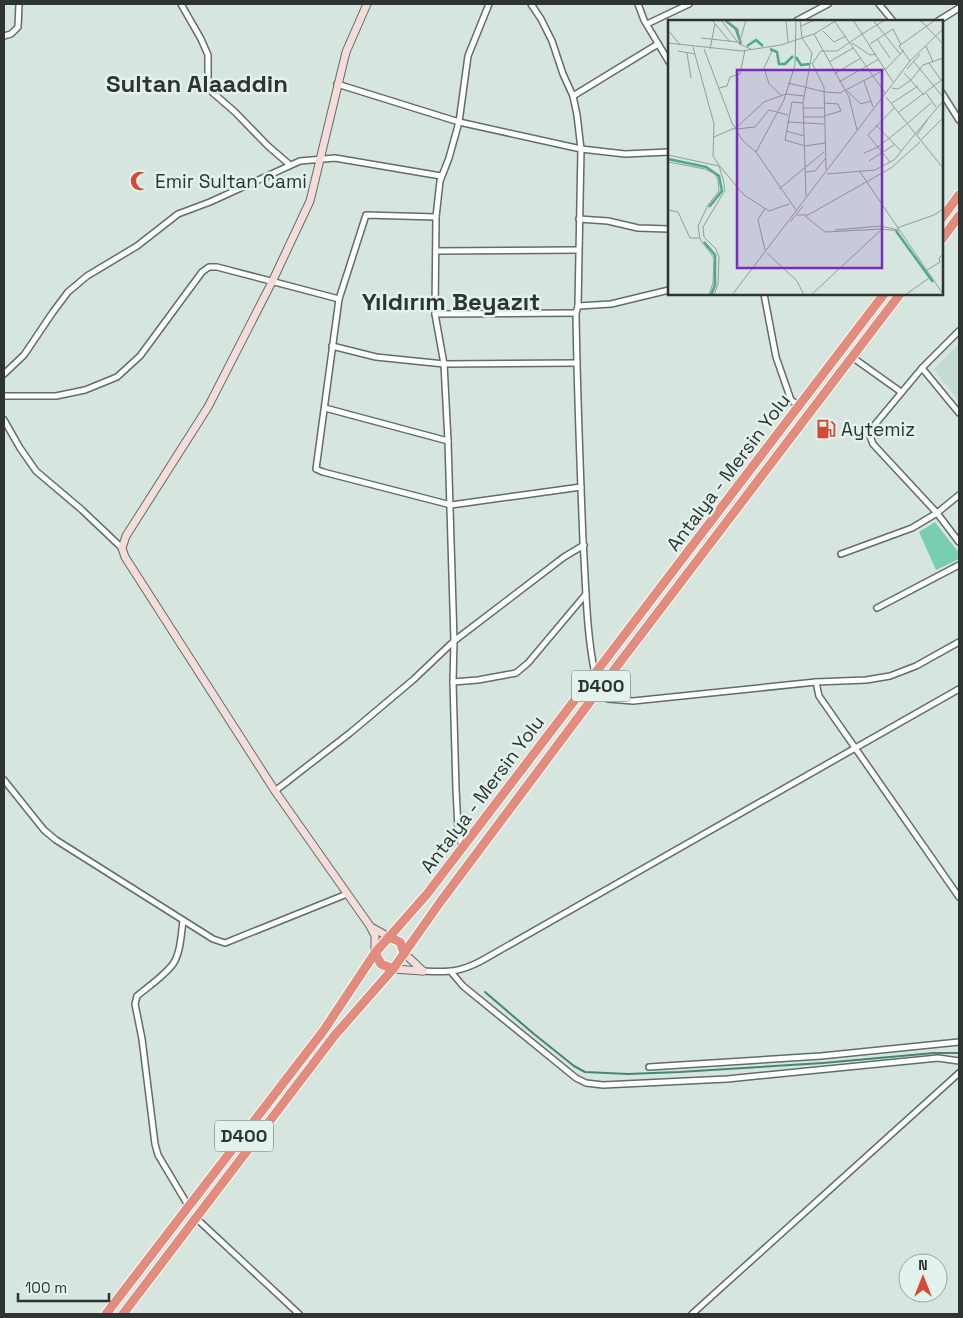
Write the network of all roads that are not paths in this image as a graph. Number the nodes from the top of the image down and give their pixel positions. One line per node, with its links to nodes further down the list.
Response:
1 (19, 4): 15 (street)
2 (181, 4): 26 (street)
3 (366, 4): 18 (street)
4 (489, 4): 22 (street)
5 (531, 4): 20 (street)
6 (638, 4): 14 (street)
7 (689, 4): 14 (street)
8 (828, 4): 11 (street)
9 (879, 4): 12 (street)
10 (959, 8): 13 (street)
11 (798, 20)
12 (892, 20)
13 (940, 20)
14 (647, 24): 16 (street)
15 (4, 36)
16 (658, 44): 17 (street); 20 (street)
17 (668, 60)
18 (337, 84): 22 (street); 25 (street)
19 (943, 95): 21 (street)
20 (573, 96): 23 (street)
21 (959, 120)
22 (459, 122): 23 (street); 27 (street)
23 (581, 149): 24 (street); 32 (street)
24 (668, 152)
25 (321, 158): 26 (street); 27 (street); 37 (street)
26 (290, 165): 52 (street)
27 (442, 176): 30 (street)
28 (959, 195): 31 (highway)
29 (959, 216): 34 (highway)
30 (436, 217): 36 (street); 42 (street)
31 (943, 217)
32 (579, 218): 33 (street); 35 (street)
33 (668, 229)
34 (943, 238)
35 (578, 250): 36 (street); 43 (street)
36 (436, 251): 45 (street)
37 (272, 282): 42 (street); 54 (street); 66 (street)
38 (668, 290): 43 (street)
39 (764, 295): 55 (street)
40 (883, 295): 55 (highway, Antalya - Mersin Yolu / D400)
41 (899, 295): 48 (highway, Antalya - Mersin Yolu / D400)
42 (339, 298): 47 (street)
43 (578, 306): 44 (street)
44 (576, 313): 45 (street); 49 (street)
45 (435, 314): 50 (street)
46 (959, 331): 51 (street)
47 (332, 346): 50 (street); 56 (street)
48 (852, 357): 53 (street); 77 (highway, Antalya - Mersin Yolu / D400)
49 (577, 363): 50 (street); 60 (street)
50 (444, 364): 59 (street)
51 (922, 368): 53 (street); 57 (street)
52 (4, 374)
53 (901, 392): 63 (street)
54 (4, 396)
55 (799, 406): 73 (highway, Antalya - Mersin Yolu / D400)
56 (325, 408): 59 (street); 62 (street)
57 (959, 413)
58 (4, 420): 66 (street)
59 (448, 440): 62 (street)
60 (581, 487): 62 (street); 65 (street)
61 (959, 496): 63 (street)
62 (450, 505): 71 (street)
63 (937, 513): 64 (street); 67 (street)
64 (959, 542)
65 (584, 544): 69 (street); 71 (street)
66 (122, 548): 80 (street)
67 (841, 554)
68 (959, 565): 70 (street)
69 (586, 593): 73 (street); 74 (street)
70 (877, 608)
71 (454, 642): 74 (street); 80 (street)
72 (959, 642): 75 (street)
73 (595, 674): 81 (highway, Antalya - Mersin Yolu / D400)
74 (453, 682): 81 (street)
75 (816, 682): 77 (street); 78 (street)
76 (959, 689): 78 (street)
77 (595, 695): 88 (highway, Antalya - Mersin Yolu / D400)
78 (856, 748): 83 (street); 91 (street)
79 (4, 780): 84 (street)
80 (275, 791): 82 (street)
81 (462, 847): 86 (highway, Antalya - Mersin Yolu / D400)
82 (347, 894): 84 (street); 85 (street)
83 (959, 897)
84 (183, 921): 96 (street)
85 (370, 926): 86 (street); 87 (street)
86 (389, 937): 87 (highway, Antalya - Mersin Yolu / D400); 88 (highway)
87 (375, 953): 89 (highway); 96 (highway, Antalya - Mersin Yolu / D400)
88 (404, 953): 89 (highway, Antalya - Mersin Yolu / D400); 90 (street)
89 (393, 969): 90 (street); 97 (highway, Antalya - Mersin Yolu / D400)
90 (423, 971): 91 (street)
91 (452, 973): 93 (street)
92 (959, 1042): 94 (street)
93 (959, 1061)
94 (649, 1067)
95 (959, 1073): 101 (street)
96 (190, 1208): 98 (highway, Antalya - Mersin Yolu / D400)
97 (197, 1219): 99 (highway, Antalya - Mersin Yolu / D400); 100 (street)
98 (106, 1314)
99 (123, 1314)
100 (299, 1314)
101 (692, 1314)

